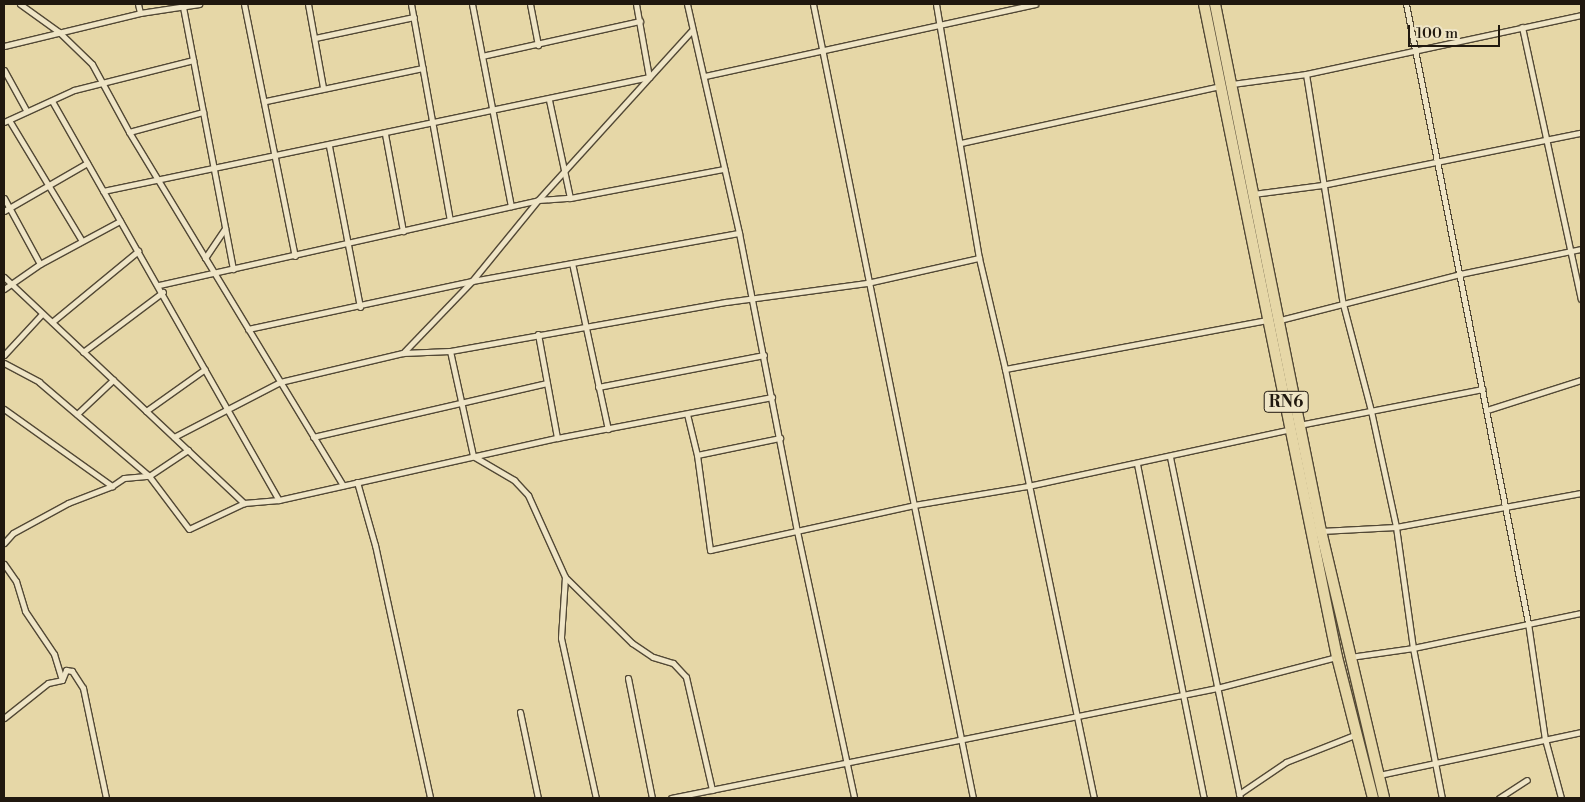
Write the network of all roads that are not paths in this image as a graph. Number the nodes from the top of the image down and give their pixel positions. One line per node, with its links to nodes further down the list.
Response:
1 (20, 4): 25 (street)
2 (138, 4): 18 (street)
3 (199, 4): 17 (street)
4 (244, 4): 44 (street)
5 (308, 4): 26 (street)
6 (411, 4): 20 (street)
7 (472, 4): 31 (street)
8 (530, 4): 27 (street)
9 (636, 4): 21 (street)
10 (687, 4): 24 (street)
11 (813, 4): 29 (street)
12 (936, 4): 22 (street)
13 (1035, 4): 22 (street)
14 (1204, 4): 40 (highway, RN6)
15 (1215, 4): 39 (highway, RN6)
16 (1406, 4): 30 (street)
17 (183, 7): 18 (street); 32 (street)
18 (140, 13): 25 (street)
19 (1581, 15): 23 (street)
20 (414, 17): 26 (street); 33 (street)
21 (640, 21): 27 (street); 37 (street)
22 (939, 23): 29 (street); 54 (street)
23 (1522, 27): 30 (street); 53 (street)
24 (692, 30): 36 (street); 37 (street)
25 (59, 32): 28 (street); 38 (street)
26 (315, 38): 41 (street)
27 (538, 45): 31 (street)
28 (4, 46)
29 (822, 49): 36 (street); 93 (street)
30 (1416, 51): 35 (street); 57 (street)
31 (482, 56): 47 (street)
32 (193, 60): 38 (street); 46 (street)
33 (423, 68): 41 (street); 49 (street)
34 (4, 70): 45 (street)
35 (1306, 74): 39 (street); 63 (street)
36 (705, 76): 60 (street)
37 (649, 77): 42 (street); 61 (street)
38 (104, 84): 43 (street); 50 (street)
39 (1232, 84): 66 (highway, RN6)
40 (1221, 86): 54 (street); 102 (highway, RN6)
41 (323, 87): 44 (street)
42 (549, 100): 47 (street); 61 (street)
43 (52, 101): 45 (street); 58 (street)
44 (266, 101): 56 (street)
45 (26, 110): 48 (street)
46 (203, 112): 50 (street); 59 (street)
47 (492, 112): 49 (street); 70 (street)
48 (6, 121): 64 (street)
49 (434, 124): 52 (street); 72 (street)
50 (129, 132): 62 (street)
51 (1581, 133): 53 (street)
52 (385, 134): 55 (street); 75 (street)
53 (1546, 141): 57 (street); 81 (street)
54 (960, 143): 84 (street)
55 (329, 146): 56 (street); 78 (street)
56 (277, 155): 59 (street); 82 (street)
57 (1438, 161): 63 (street); 89 (street)
58 (87, 163): 64 (street); 65 (street)
59 (214, 168): 62 (street); 74 (street)
60 (724, 169): 68 (street); 76 (street)
61 (563, 172): 68 (street); 69 (street)
62 (158, 181): 65 (street); 83 (street)
63 (1322, 185): 66 (street); 99 (street)
64 (49, 187): 71 (street); 77 (street)
65 (103, 191): 73 (street)
66 (1253, 194): 103 (highway, RN6)
67 (4, 198): 71 (street)
68 (570, 198): 69 (street)
69 (538, 200): 70 (street); 91 (street)
70 (511, 206): 72 (street)
71 (6, 210): 86 (street)
72 (450, 220): 75 (street)
73 (120, 221): 77 (street); 80 (street)
74 (225, 228): 83 (street); 87 (street)
75 (403, 231): 78 (street)
76 (739, 233): 85 (street); 97 (street)
77 (82, 242): 86 (street)
78 (348, 243): 82 (street); 100 (street)
79 (1581, 249): 81 (street)
80 (138, 251): 94 (street); 104 (street)
81 (1569, 252): 89 (street); 98 (street)
82 (295, 256): 87 (street)
83 (205, 258): 88 (street)
84 (979, 258): 93 (street); 115 (street)
85 (572, 263): 91 (street); 105 (street)
86 (40, 264): 92 (street)
87 (233, 270): 88 (street)
88 (214, 274): 94 (street); 106 (street)
89 (1460, 274): 99 (street); 121 (street)
90 (4, 277): 92 (street)
91 (472, 281): 100 (street); 110 (street)
92 (10, 283): 95 (street); 101 (street)
93 (867, 283): 97 (street); 150 (street)
94 (159, 285): 96 (street)
95 (4, 289)
96 (163, 292): 109 (street); 114 (street)
97 (753, 298): 105 (street); 112 (street)
98 (1581, 299)
99 (1343, 304): 103 (street); 128 (street)
100 (360, 307): 106 (street)
101 (42, 314): 104 (street); 111 (street)
102 (1269, 320): 115 (street); 131 (highway, RN6)
103 (1280, 320): 131 (highway, RN6)
104 (52, 322): 109 (street)
105 (584, 325): 107 (street); 120 (street)
106 (248, 329): 118 (street)
107 (538, 334): 108 (street); 119 (street)
108 (450, 351): 110 (street); 123 (street)
109 (83, 352): 116 (street)
110 (403, 353): 118 (street)
111 (4, 355)
112 (764, 356): 120 (street); 122 (street)
113 (4, 364): 129 (street)
114 (205, 369): 124 (street); 127 (street)
115 (1005, 369): 146 (street)
116 (113, 380): 127 (street); 129 (street)
117 (1581, 380): 126 (street)
118 (280, 382): 124 (street); 134 (street)
119 (547, 383): 123 (street); 135 (street)
120 (598, 387): 132 (street)
121 (1483, 389): 126 (street); 128 (street)
122 (772, 398): 130 (street); 136 (street)
123 (462, 404): 134 (street); 138 (street)
124 (227, 408): 133 (street); 148 (street)
125 (4, 409): 145 (street)
126 (1487, 410): 151 (street)
127 (146, 411): 133 (street)
128 (1371, 411): 131 (street); 152 (street)
129 (77, 414): 142 (street)
130 (687, 414): 132 (street); 139 (street)
131 (1296, 427): 140 (street); 154 (highway, RN6); 161 (highway, RN6)
132 (608, 429): 135 (street)
133 (174, 437): 137 (street)
134 (313, 437): 144 (street)
135 (557, 438): 138 (street)
136 (780, 438): 139 (street); 153 (street)
137 (188, 450): 142 (street); 149 (street)
138 (473, 456): 143 (street); 157 (street)
139 (697, 456): 153 (street)
140 (1170, 457): 141 (street); 165 (street)
141 (1137, 464): 146 (street); 166 (street)
142 (149, 476): 145 (street); 149 (street)
143 (357, 482): 144 (street); 181 (street)
144 (342, 485): 148 (street)
145 (112, 486): 155 (street)
146 (1028, 486): 150 (street); 168 (street)
147 (1581, 493): 151 (street)
148 (279, 500): 149 (street)
149 (244, 503)
150 (914, 505): 153 (street); 173 (street)
151 (1505, 505): 152 (street); 159 (street)
152 (1396, 526): 154 (street); 160 (street)
153 (797, 531): 174 (street)
154 (1321, 531): 162 (highway, RN6)
155 (4, 543)
156 (4, 564): 164 (street)
157 (566, 577): 178 (street); 183 (street)
158 (1581, 613): 159 (street)
159 (1528, 624): 160 (street); 172 (street)
160 (1413, 648): 162 (street); 175 (street)
161 (1337, 657): 165 (street); 171 (highway, RN6)
162 (1350, 657): 176 (highway, RN6)
163 (628, 678): 184 (street)
164 (62, 680): 169 (street); 180 (street)
165 (1217, 688): 166 (street); 179 (street)
166 (1183, 694): 168 (street); 189 (street)
167 (520, 712): 182 (street)
168 (1075, 716): 173 (street); 188 (street)
169 (4, 718)
170 (1581, 732): 172 (street)
171 (1357, 734): 179 (street); 190 (highway, RN6)
172 (1545, 739): 175 (street); 194 (street)
173 (960, 740): 174 (street); 187 (street)
174 (846, 763): 178 (street); 186 (street)
175 (1434, 763): 176 (street); 192 (street)
176 (1377, 775): 191 (highway, RN6)
177 (1527, 780): 193 (street)
178 (712, 790): 185 (street)
179 (1239, 796)
180 (106, 798)
181 (430, 798)
182 (538, 798)
183 (596, 798)
184 (652, 798)
185 (671, 798)
186 (854, 798)
187 (973, 798)
188 (1094, 798)
189 (1204, 798)
190 (1373, 798)
191 (1384, 798)
192 (1442, 798)
193 (1499, 798)
194 (1561, 798)

